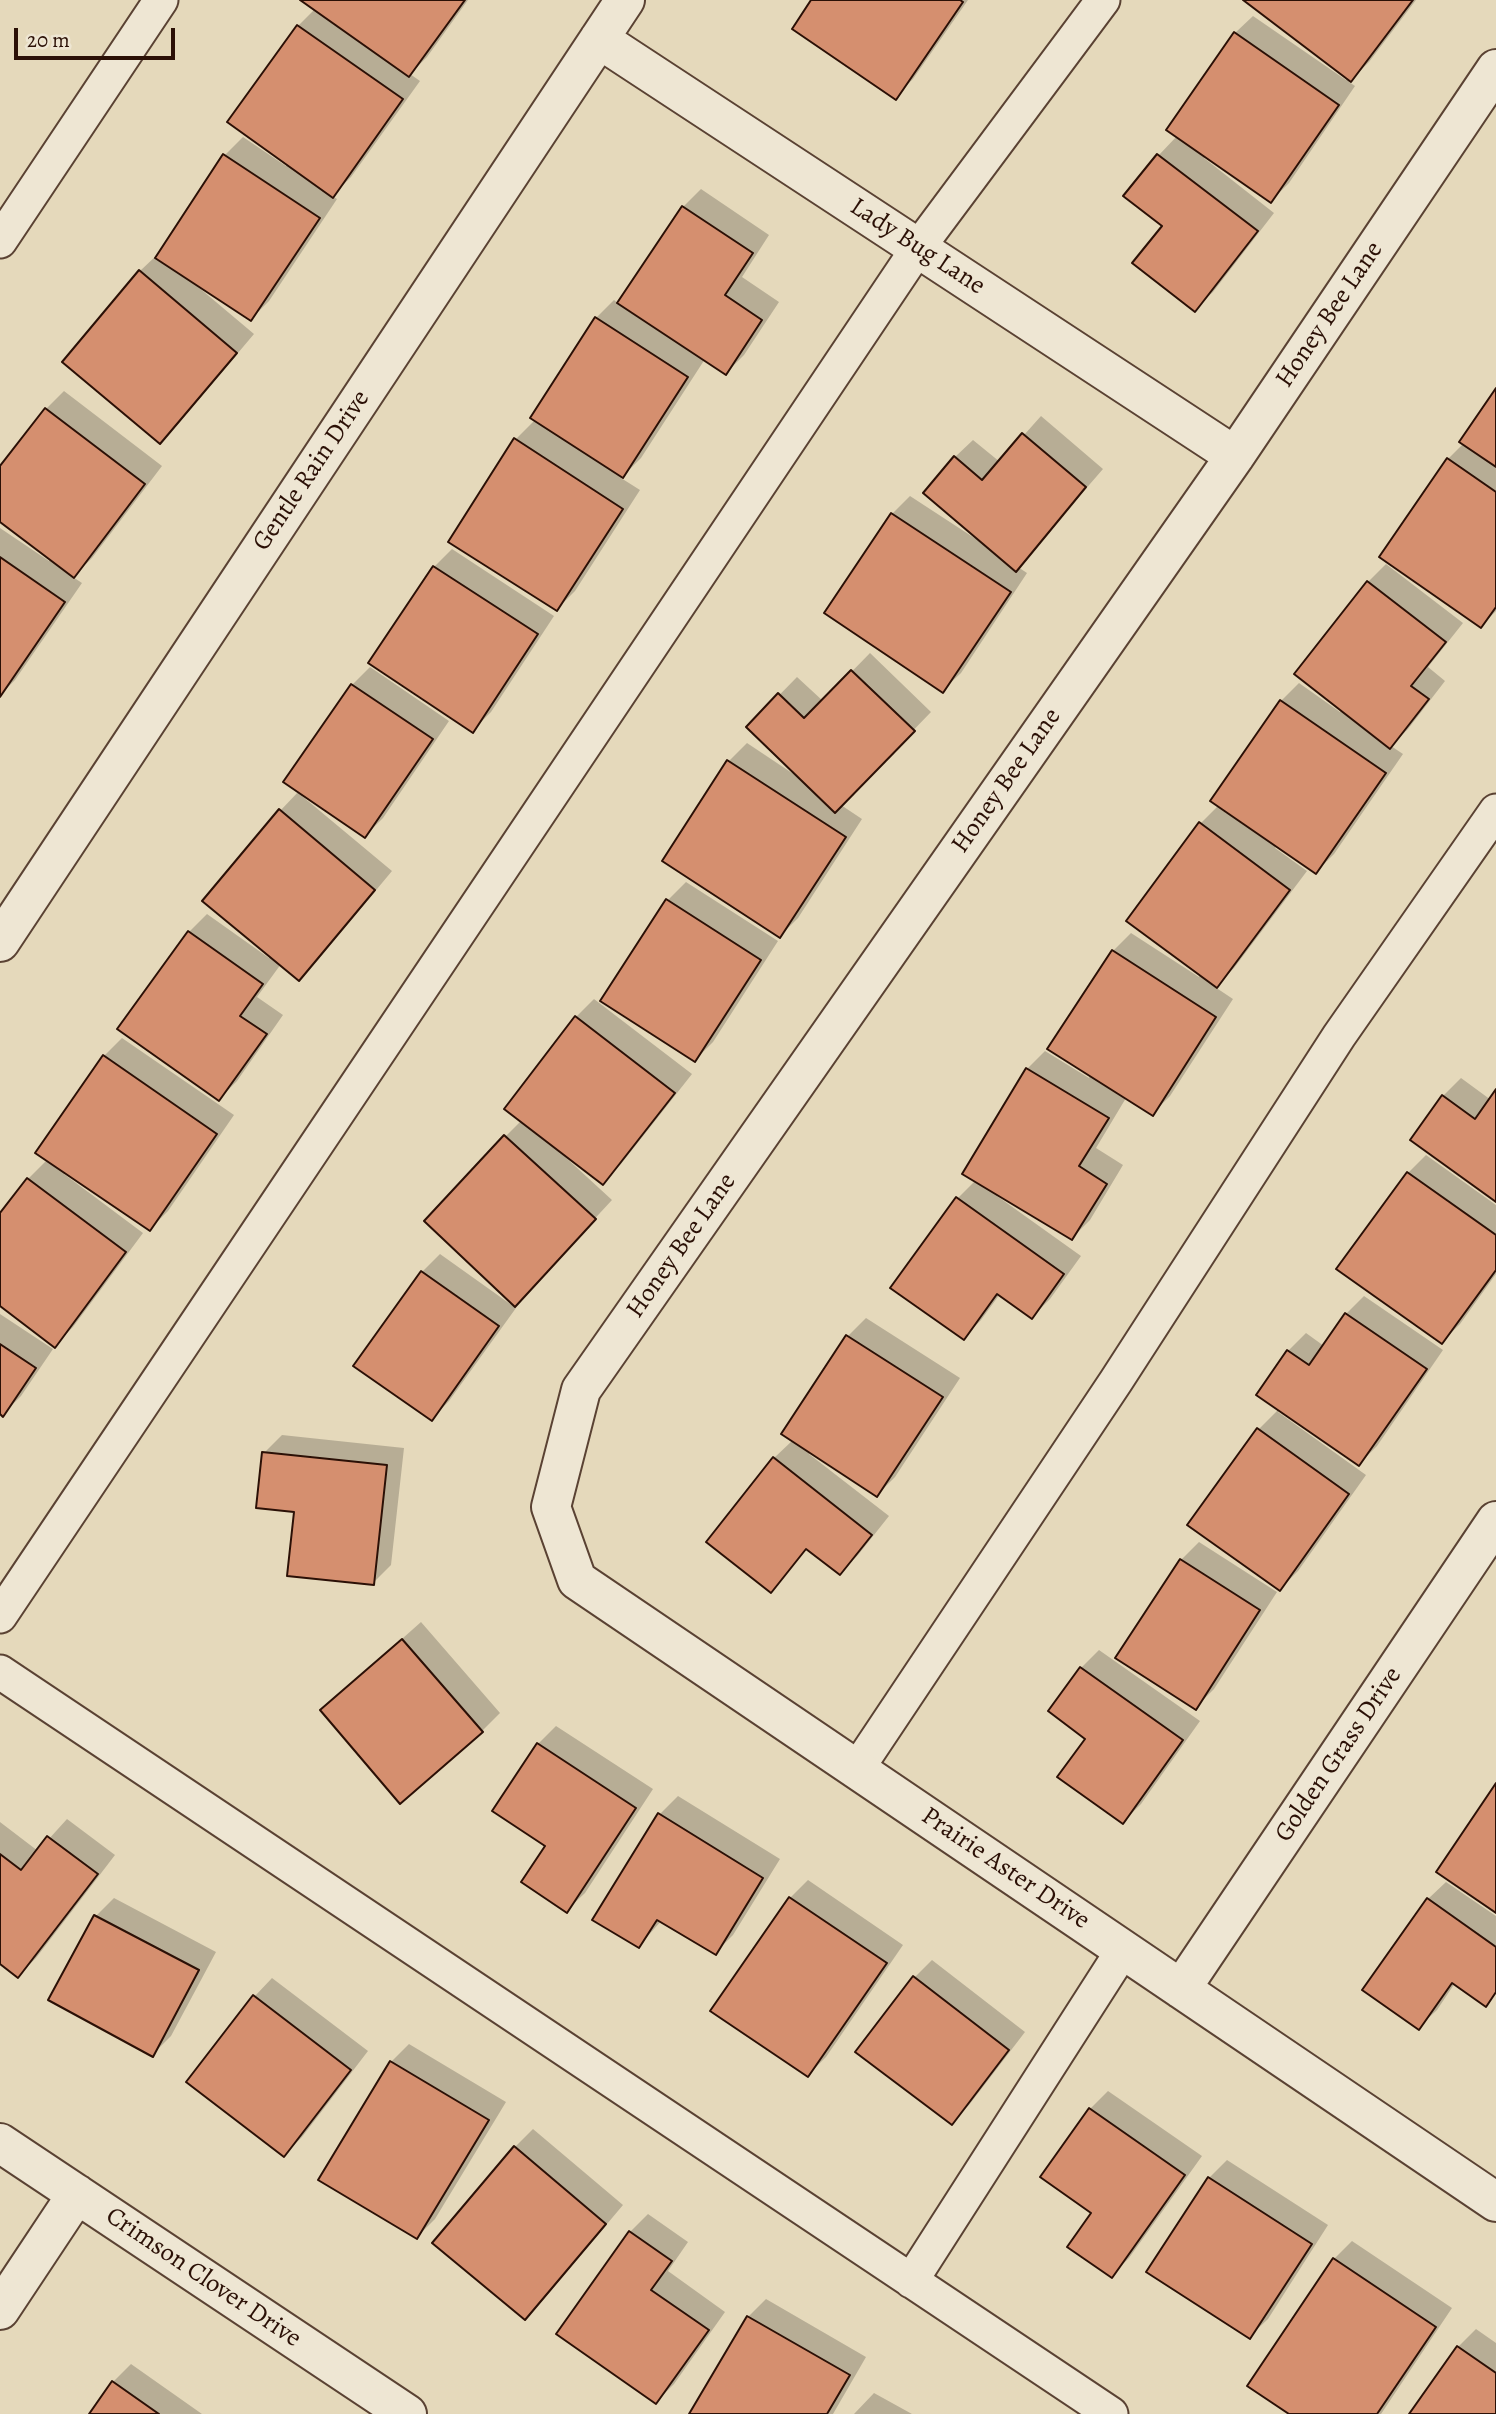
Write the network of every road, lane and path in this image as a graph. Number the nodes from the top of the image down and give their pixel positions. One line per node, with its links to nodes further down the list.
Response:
1 (161, 0): 6 (lane)
2 (625, 0): 4 (street, Gentle Rain Drive)
3 (1103, 0): 7 (lane)
4 (599, 39): 7 (street, Lady Bug Lane); 10 (street, Gentle Rain Drive)
5 (1496, 69): 8 (street, Honey Bee Lane)
6 (0, 241)
7 (918, 248): 8 (street, Lady Bug Lane); 13 (lane)
8 (1235, 456): 11 (street, Honey Bee Lane)
9 (1496, 811): 15 (lane)
10 (0, 942)
11 (551, 1507): 15 (street, Prairie Aster Drive)
12 (1496, 1521): 17 (street, Golden Grass Drive)
13 (0, 1616)
14 (0, 1672): 21 (lane)
15 (857, 1769): 16 (street, Prairie Aster Drive)
16 (1123, 1950): 17 (street, Prairie Aster Drive); 21 (lane)
17 (1181, 1989): 20 (street, Prairie Aster Drive)
18 (0, 2143): 19 (street, Crimson Clover Drive)
19 (77, 2194): 22 (street); 23 (street, Crimson Clover Drive)
20 (1496, 2202)
21 (911, 2281): 24 (lane)
22 (0, 2311)
23 (407, 2414)
24 (1111, 2414)

